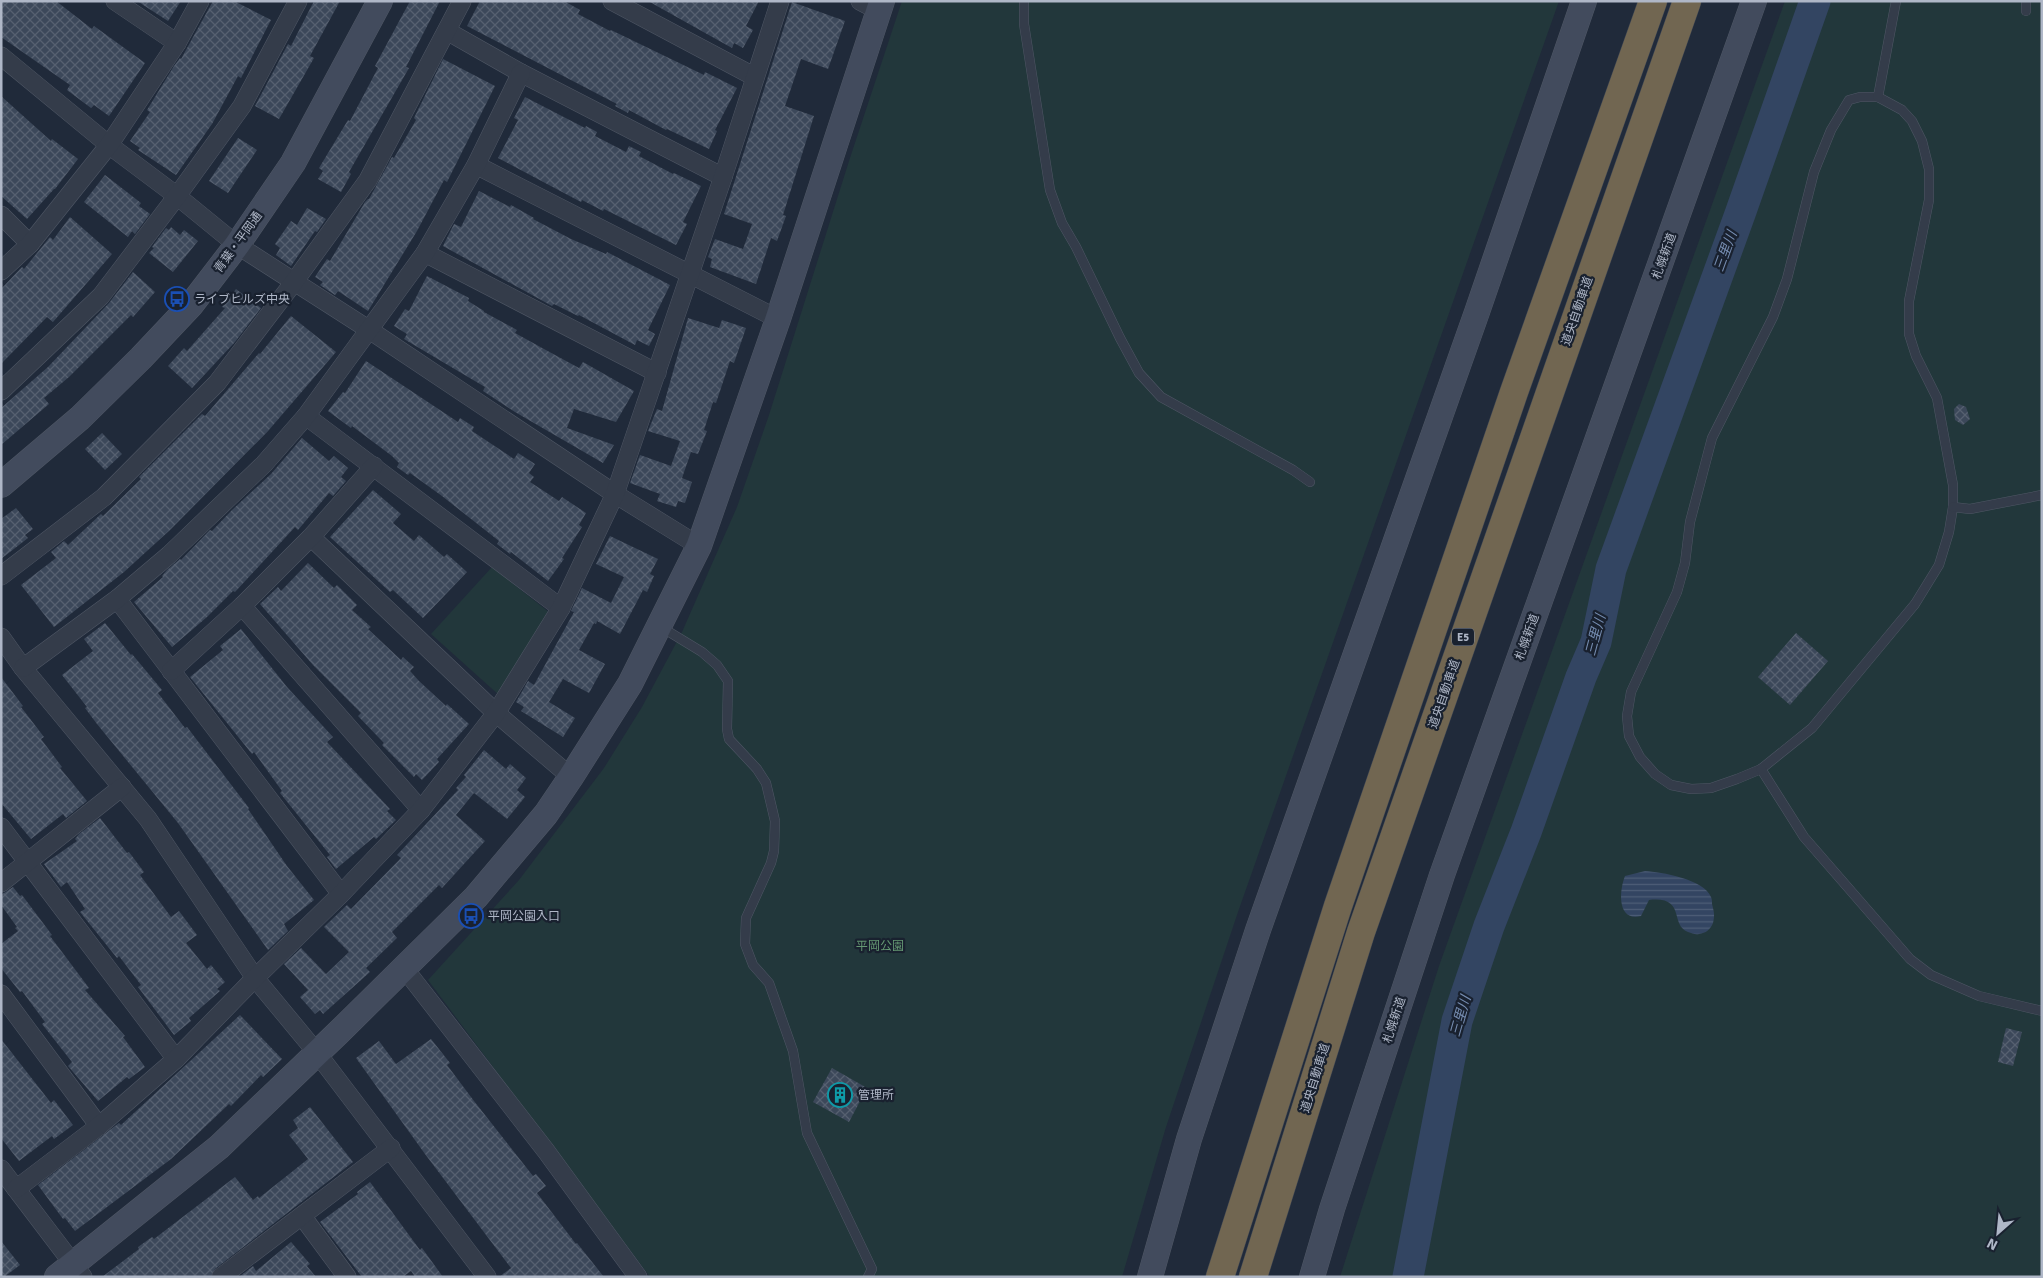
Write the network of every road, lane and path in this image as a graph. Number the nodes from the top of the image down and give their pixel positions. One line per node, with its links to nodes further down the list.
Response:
1 (116, 1): 16 (street)
2 (200, 1): 16 (street)
3 (298, 1): 24 (street)
4 (380, 1): 27 (street, 青葉・平岡通)
5 (462, 1): 15 (street)
6 (612, 1): 19 (street)
7 (780, 1): 19 (street)
8 (1024, 1): 38 (lane)
9 (1584, 1): 79 (street)
10 (1653, 1): 80 (highway, E5)
11 (1687, 1): 81 (highway, 道央自動車道 / E5)
12 (1754, 1): 82 (street, 札幌新道)
13 (1896, 1): 20 (lane)
14 (874, 4): 32 (street)
15 (447, 31): 18 (street); 31 (street)
16 (177, 43): 21 (street)
17 (1, 56): 21 (street)
18 (521, 73): 22 (street); 23 (street)
19 (755, 76): 23 (street)
20 (1878, 97): 42 (lane); 54 (lane)
21 (109, 145): 24 (street); 26 (street)
22 (476, 165): 28 (street); 30 (street)
23 (723, 177): 30 (street)
24 (178, 196): 27 (street); 35 (street)
25 (1, 215): 26 (street)
26 (30, 244): 29 (street)
27 (237, 245): 31 (street); 39 (street, 青葉・平岡通)
28 (425, 253): 33 (street); 34 (street)
29 (1, 271)
30 (690, 274): 32 (street); 34 (street)
31 (294, 282): 33 (street); 45 (street)
32 (778, 319): 44 (street)
33 (368, 329): 36 (street); 40 (street)
34 (657, 373): 40 (street)
35 (1, 391)
36 (306, 416): 37 (street); 46 (street)
37 (374, 466): 43 (street); 48 (street)
38 (1310, 482)
39 (1, 485)
40 (615, 494): 44 (street); 48 (street)
41 (2042, 495): 42 (lane)
42 (1953, 507): 54 (lane)
43 (311, 537): 47 (street); 53 (street)
44 (699, 546): 49 (street)
45 (1, 576)
46 (118, 599): 51 (street); 52 (street)
47 (242, 606): 52 (street); 57 (street)
48 (561, 608): 53 (street)
49 (659, 626): 55 (street); 78 (lane)
50 (1, 637): 51 (street)
51 (23, 668): 56 (street)
52 (171, 671): 61 (street)
53 (496, 713): 55 (street); 57 (street)
54 (1761, 769): 65 (lane)
55 (571, 777): 62 (street)
56 (122, 787): 59 (street); 63 (street)
57 (421, 810): 61 (street)
58 (1, 826): 59 (street)
59 (28, 862): 60 (street); 67 (street)
60 (1, 883)
61 (341, 894): 63 (street)
62 (404, 968): 66 (street); 77 (street)
63 (255, 978): 66 (street); 67 (street)
64 (1, 994): 68 (street)
65 (2042, 1011)
66 (317, 1053): 69 (street); 73 (street)
67 (176, 1059): 68 (street)
68 (99, 1126): 71 (street)
69 (391, 1148): 72 (street); 76 (street)
70 (1, 1169): 71 (street)
71 (16, 1189): 73 (street)
72 (302, 1216): 74 (street); 75 (street)
73 (71, 1272)
74 (221, 1277)
75 (347, 1277)
76 (487, 1277)
77 (638, 1277)
78 (868, 1277)
79 (1150, 1277)
80 (1220, 1277)
81 (1253, 1277)
82 (1312, 1277)

